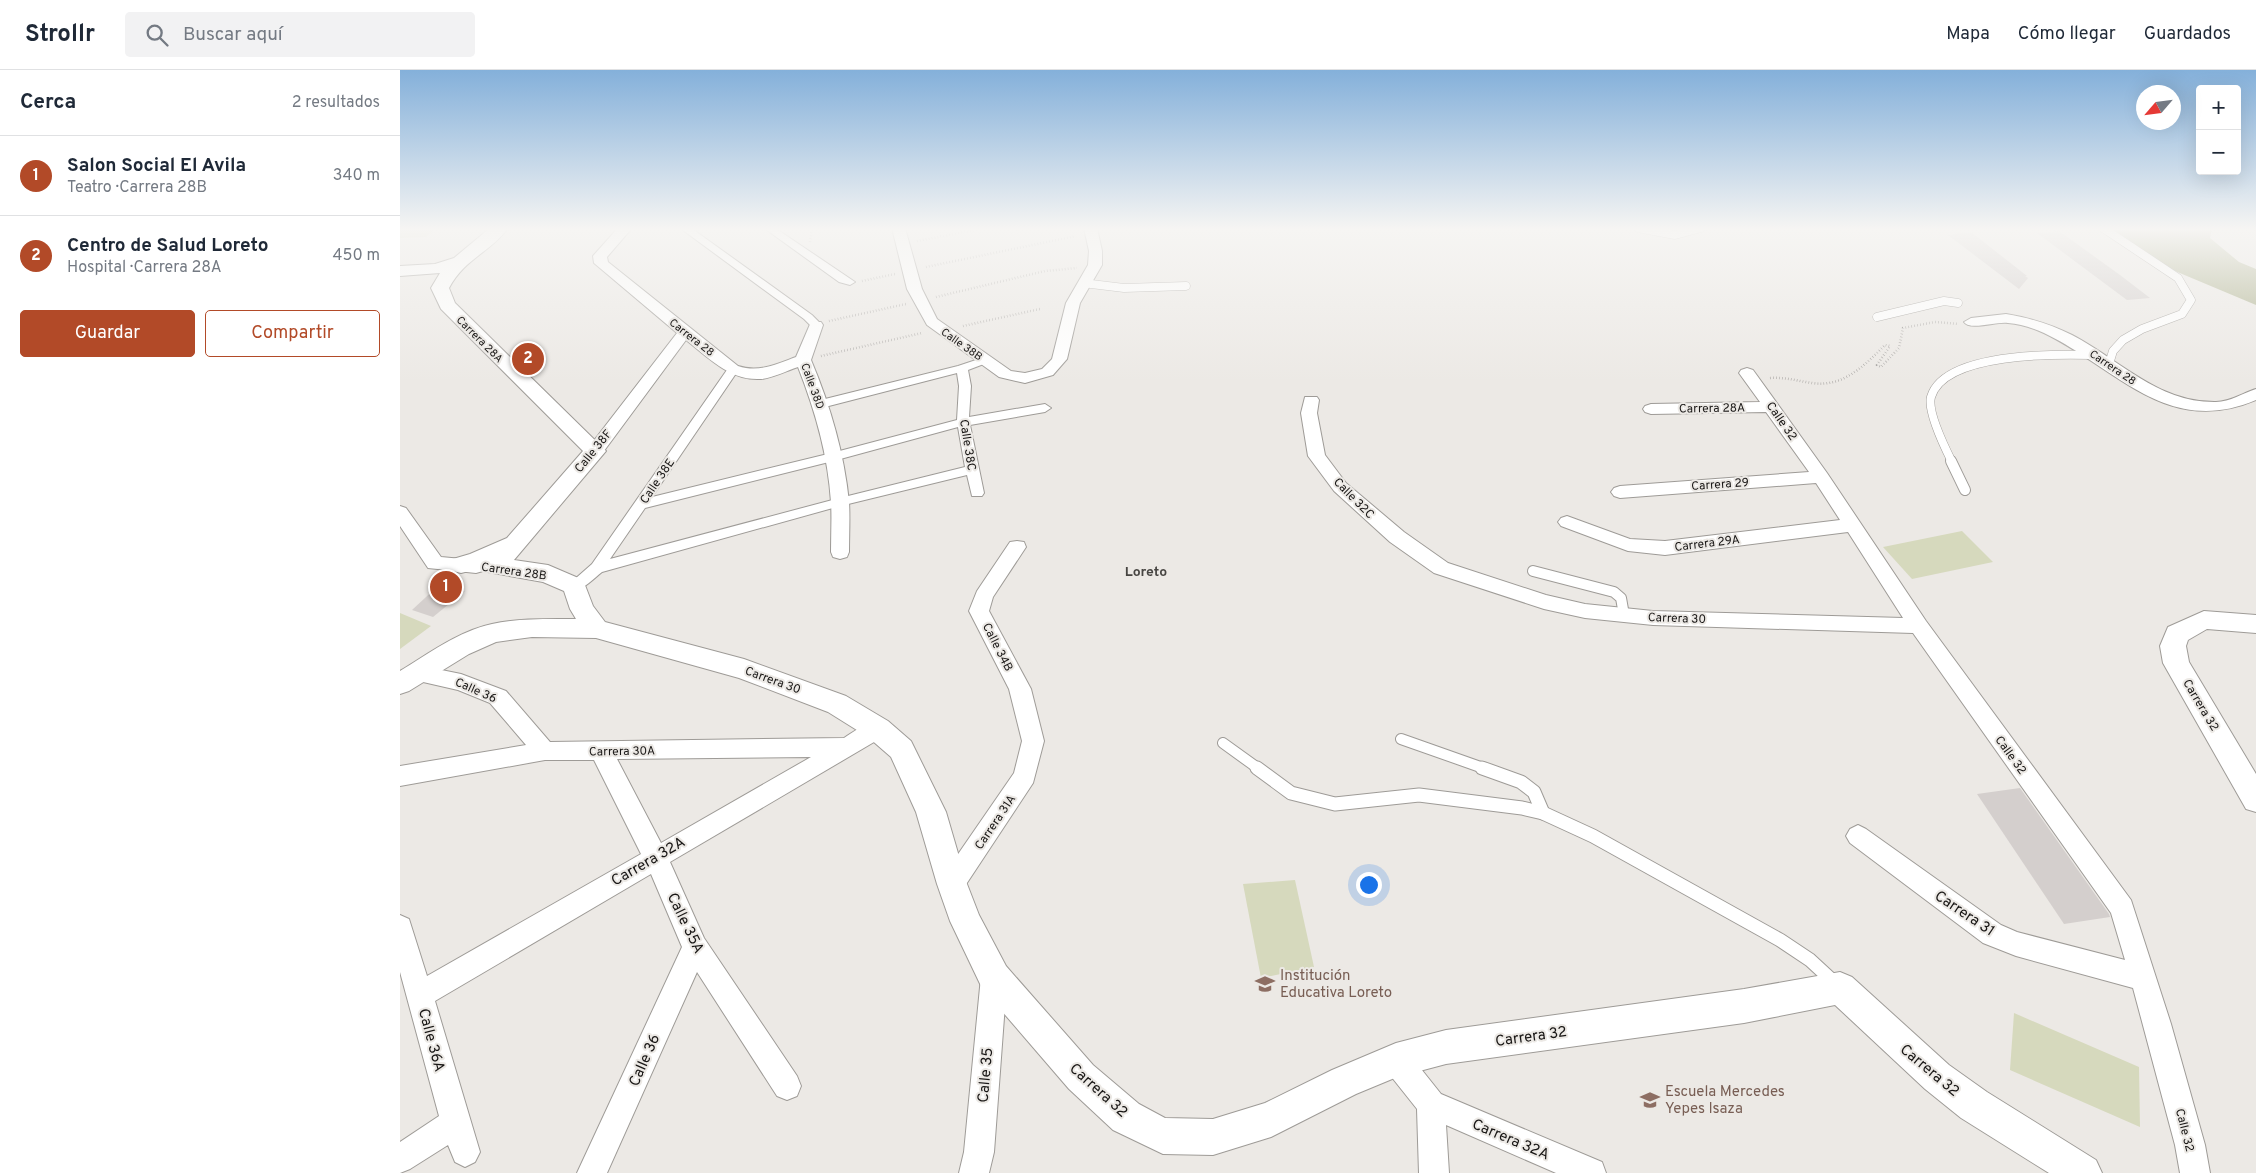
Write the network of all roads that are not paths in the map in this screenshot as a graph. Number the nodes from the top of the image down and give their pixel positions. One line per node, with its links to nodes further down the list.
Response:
1 (428, 279): 12 (street)
2 (444, 279): 12 (street)
3 (621, 279): 17 (street, Carrera 28)
4 (756, 279): 16 (street)
5 (842, 279): 9 (street)
6 (912, 279): 20 (street, Calle 38B)
7 (1085, 279): 10 (street)
8 (2179, 279): 21 (lane)
9 (850, 282)
10 (1083, 283): 11 (lane); 20 (street, Calle 38B)
11 (1186, 286)
12 (440, 288): 32 (street, Carrera 28A)
13 (1958, 303): 14 (lane)
14 (1877, 317)
15 (1971, 322): 18 (street, Carrera 28)
16 (816, 324): 19 (street, Calle 38D)
17 (685, 332): 23 (street, Carrera 28); 32 (street, Calle 38F)
18 (2095, 355): 21 (street, Carrera 28); 36 (lane)
19 (803, 360): 23 (street, Carrera 28); 27 (street, Calle 38D)
20 (985, 360): 22 (street)
21 (2109, 364): 25 (street, Carrera 28)
22 (962, 368): 27 (street); 31 (street, Calle 38C)
23 (733, 369): 40 (street, Calle 38E)
24 (1750, 377): 28 (street, Calle 32)
25 (2256, 394)
26 (1311, 400): 51 (street, Calle 32C)
27 (822, 404): 33 (street, Calle 38D)
28 (1772, 407): 30 (street, Carrera 28A); 35 (street, Calle 32)
29 (1045, 408): 31 (street)
30 (1651, 409)
31 (963, 422): 33 (street); 34 (street, Calle 38C)
32 (595, 451): 45 (street, Calle 38F)
33 (833, 457): 39 (street, Calle 38D); 40 (street)
34 (972, 470): 38 (street, Calle 38C); 39 (street)
35 (1821, 477): 37 (street, Carrera 29); 43 (street, Calle 32)
36 (1965, 490)
37 (1620, 492)
38 (977, 493)
39 (840, 502): 47 (street, Calle 38D); 50 (street)
40 (642, 504): 50 (street, Calle 38E)
41 (400, 512): 44 (street, Carrera 28B)
42 (1567, 522): 43 (street, Carrera 29A)
43 (1851, 525): 56 (street, Calle 32)
44 (406, 531): 48 (street, Carrera 28B)
45 (514, 544): 48 (street); 49 (street, Calle 38F)
46 (1018, 547): 66 (street, Calle 34B)
47 (840, 552)
48 (461, 565): 49 (street, Carrera 28B)
49 (496, 566): 53 (street, Carrera 28B)
50 (597, 568): 53 (street, Calle 38E)
51 (1441, 568): 54 (street, Carrera 30)
52 (1533, 571): 54 (lane)
53 (576, 591): 57 (street); 58 (street)
54 (1624, 615): 56 (street, Carrera 30)
55 (2256, 624): 68 (street, Carrera 32)
56 (1919, 626): 76 (street, Calle 32)
57 (532, 628): 58 (street, Carrera 30); 59 (street, Carrera 30)
58 (596, 629): 60 (street, Carrera 30)
59 (423, 675): 64 (street, Calle 36)
60 (878, 729): 63 (street, Carrera 32A); 72 (street, Carrera 30)
61 (1401, 739): 69 (lane)
62 (1223, 743): 69 (lane)
63 (846, 747): 65 (street, Carrera 30A); 71 (street, Carrera 32A)
64 (545, 751): 65 (street, Carrera 30A); 67 (street, Carrera 30A)
65 (601, 751): 71 (street, Calle 35A)
66 (1030, 756): 72 (street, Carrera 31A)
67 (400, 776)
68 (2256, 800)
69 (1543, 813): 77 (lane)
70 (1858, 836): 76 (street, Carrera 31)
71 (655, 856): 74 (street, Calle 35A); 78 (street, Carrera 32A)
72 (952, 884): 75 (street, Carrera 30)
73 (402, 940): 78 (street, Calle 36A)
74 (695, 947): 80 (street, Calle 35A); 85 (street, Calle 36)
75 (994, 977): 79 (street, Carrera 32); 86 (street, Calle 35)
76 (2144, 978): 90 (street, Calle 32)
77 (1840, 988): 79 (street, Carrera 32); 89 (street, Carrera 32)
78 (420, 995): 82 (street, Calle 36A)
79 (1396, 1060): 81 (street)
80 (787, 1086)
81 (1431, 1104): 87 (street); 88 (street, Carrera 32A)
82 (455, 1123): 83 (street, Calle 36A); 84 (street)
83 (465, 1152)
84 (400, 1159)
85 (592, 1173)
86 (974, 1173)
87 (1434, 1173)
88 (1590, 1173)
89 (2083, 1173)
90 (2195, 1173)

